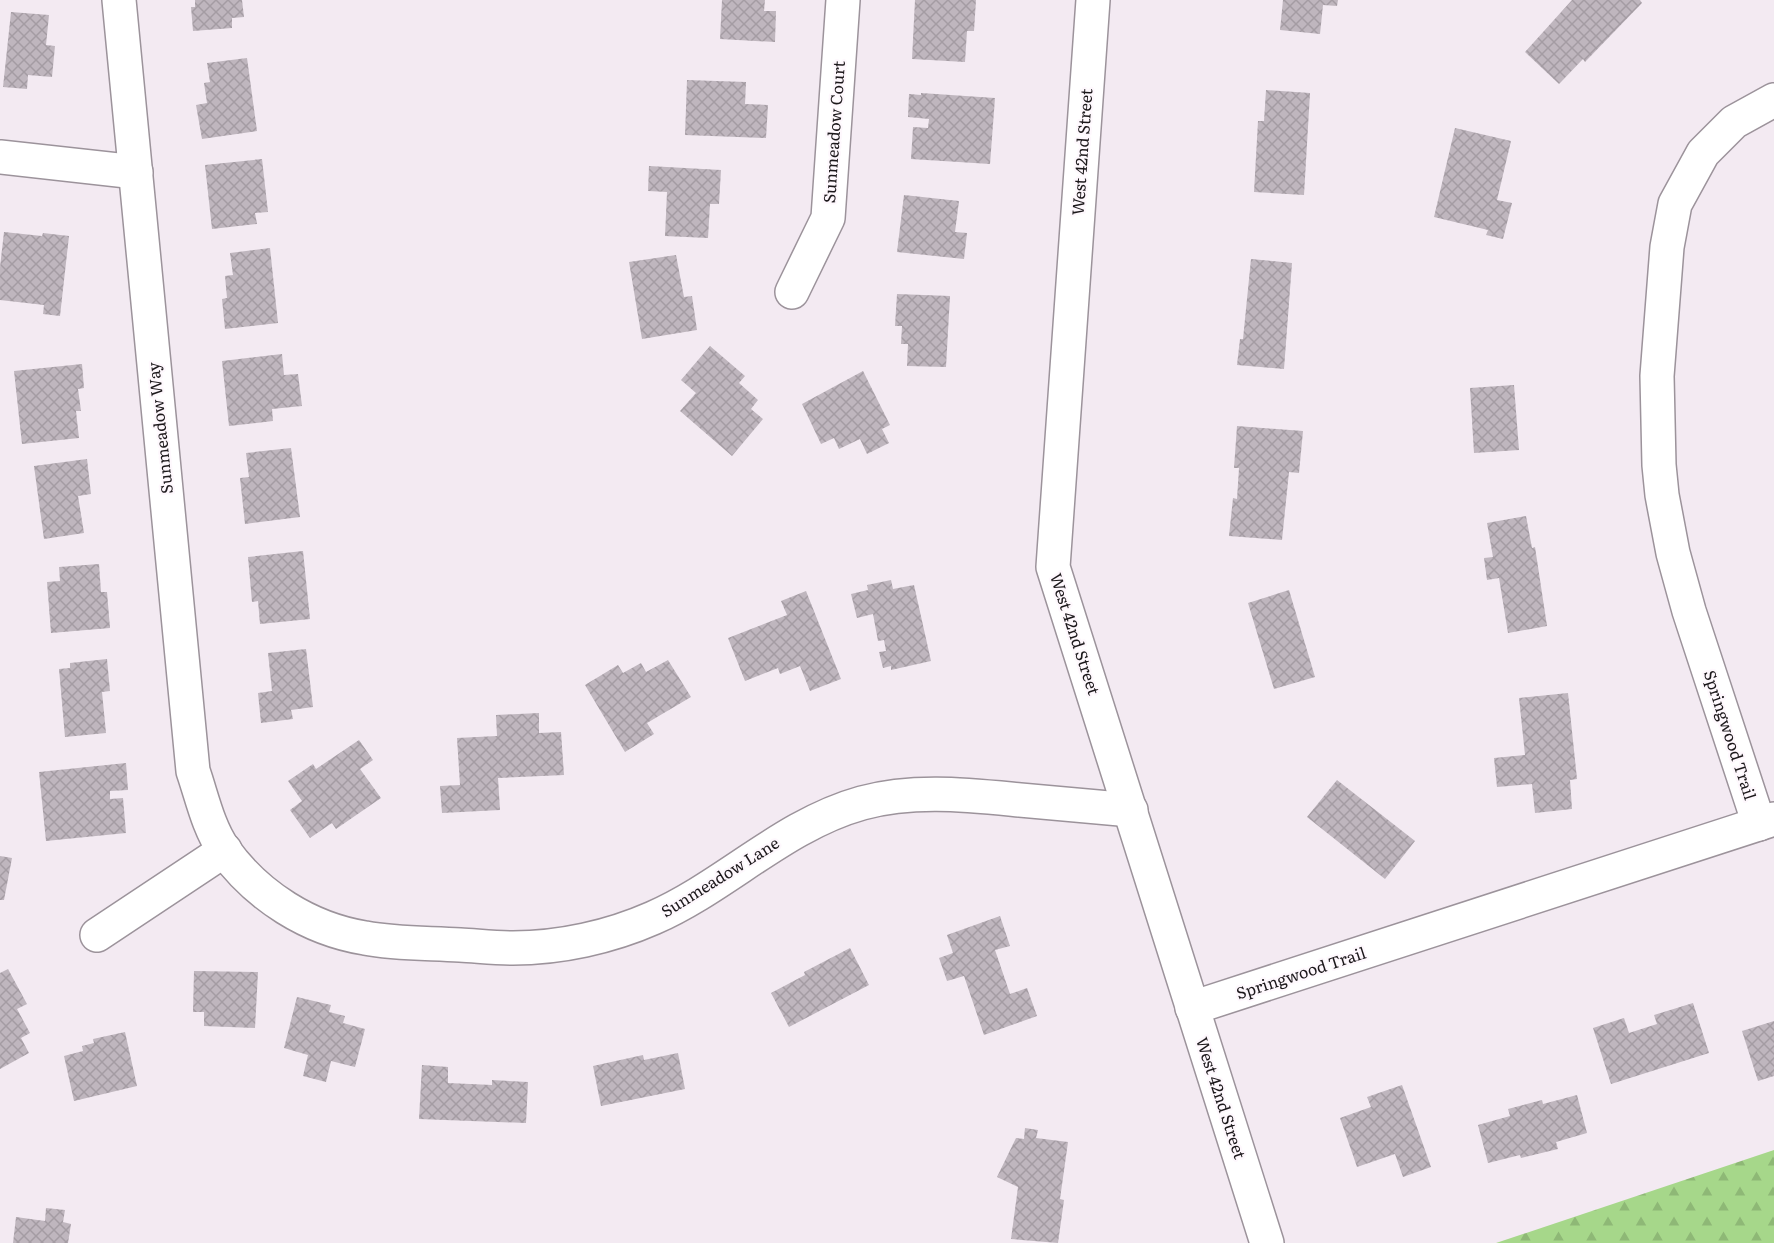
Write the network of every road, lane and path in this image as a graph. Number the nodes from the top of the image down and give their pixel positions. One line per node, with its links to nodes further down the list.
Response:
1 (119, 0): 6 (street, Sunmeadow Way)
2 (843, 0): 7 (street, Sunmeadow Court)
3 (1093, 0): 8 (street, West 42nd Street)
4 (1774, 100): 9 (street, Springwood Trail)
5 (0, 157): 6 (street)
6 (136, 172): 10 (street, Sunmeadow Way)
7 (792, 292)
8 (1131, 810): 10 (street, Sunmeadow Lane); 12 (street, West 42nd Street)
9 (1767, 822): 12 (street, Springwood Trail)
10 (225, 850): 11 (street)
11 (97, 935)
12 (1192, 1008): 13 (street, West 42nd Street)
13 (1267, 1243)

